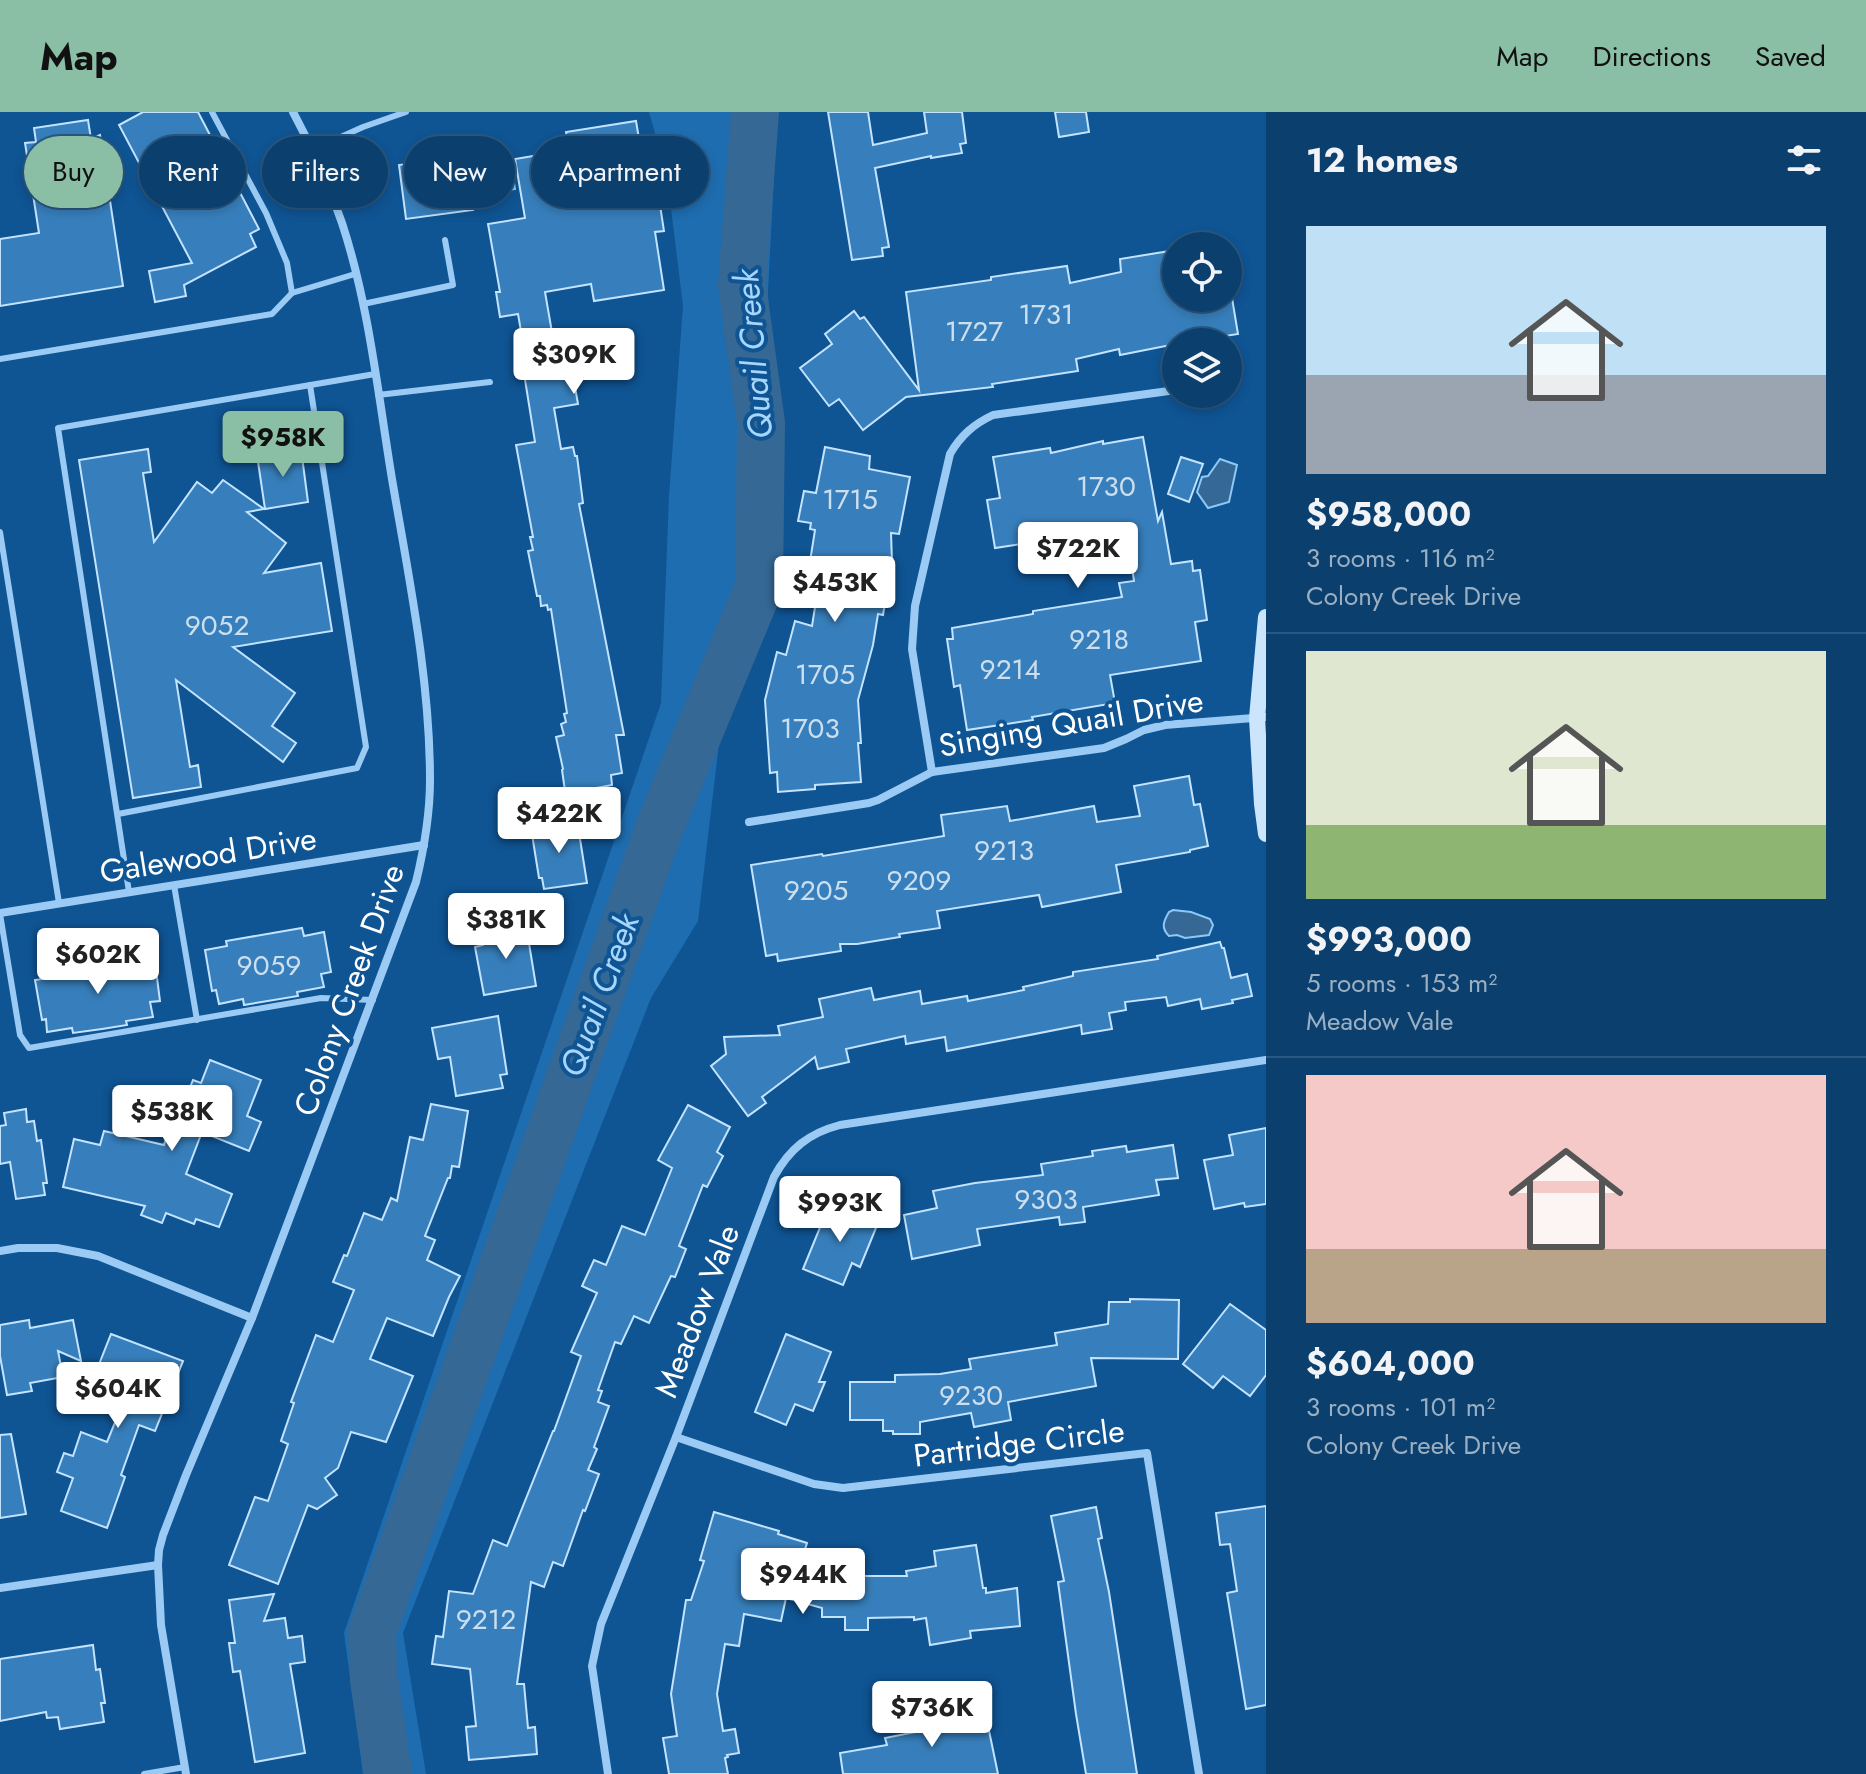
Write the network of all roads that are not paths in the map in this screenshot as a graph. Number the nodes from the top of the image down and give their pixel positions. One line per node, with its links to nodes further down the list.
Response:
1 (212, 112): 9 (lane)
2 (293, 112): 4 (street, Colony Creek Drive)
3 (406, 112): 5 (lane)
4 (305, 136)
5 (343, 136)
6 (336, 208): 8 (street, Colony Creek Drive)
7 (445, 240): 10 (lane)
8 (355, 274): 9 (lane); 10 (street, Colony Creek Drive)
9 (292, 293): 11 (lane)
10 (363, 304): 12 (street, Colony Creek Drive)
11 (0, 359)
12 (375, 374): 14 (lane); 16 (street, Colony Creek Drive)
13 (490, 382): 16 (lane)
14 (310, 385): 21 (lane); 21 (lane)
15 (1162, 392): 20 (street)
16 (378, 395): 24 (street, Colony Creek Drive)
17 (0, 532): 27 (lane)
18 (1266, 617): 19 (main road)
19 (1262, 717): 20 (street, Singing Quail Drive); 23 (main road)
20 (932, 772): 22 (street, Singing Quail Drive)
21 (118, 814): 26 (lane)
22 (749, 822)
23 (1266, 834)
24 (424, 845): 25 (street, Galewood Drive); 31 (street, Colony Creek Drive)
25 (174, 885): 26 (street, Galewood Drive); 32 (lane)
26 (129, 892): 27 (street, Galewood Drive)
27 (59, 903): 28 (street, Galewood Drive)
28 (0, 914): 29 (lane)
29 (9, 966): 30 (lane); 32 (lane)
30 (0, 967)
31 (373, 1000): 32 (lane); 35 (street, Colony Creek Drive)
32 (197, 1020)
33 (1266, 1060): 36 (street, Meadow Vale)
34 (0, 1251): 35 (street)
35 (252, 1318): 37 (street, Colony Creek Drive)
36 (676, 1437): 41 (street, Meadow Vale); 42 (street, Partridge Circle)
37 (158, 1565): 38 (street); 39 (street, Colony Creek Drive)
38 (0, 1588)
39 (186, 1770): 40 (lane)
40 (144, 1774)
41 (608, 1774)
42 (1199, 1774)

